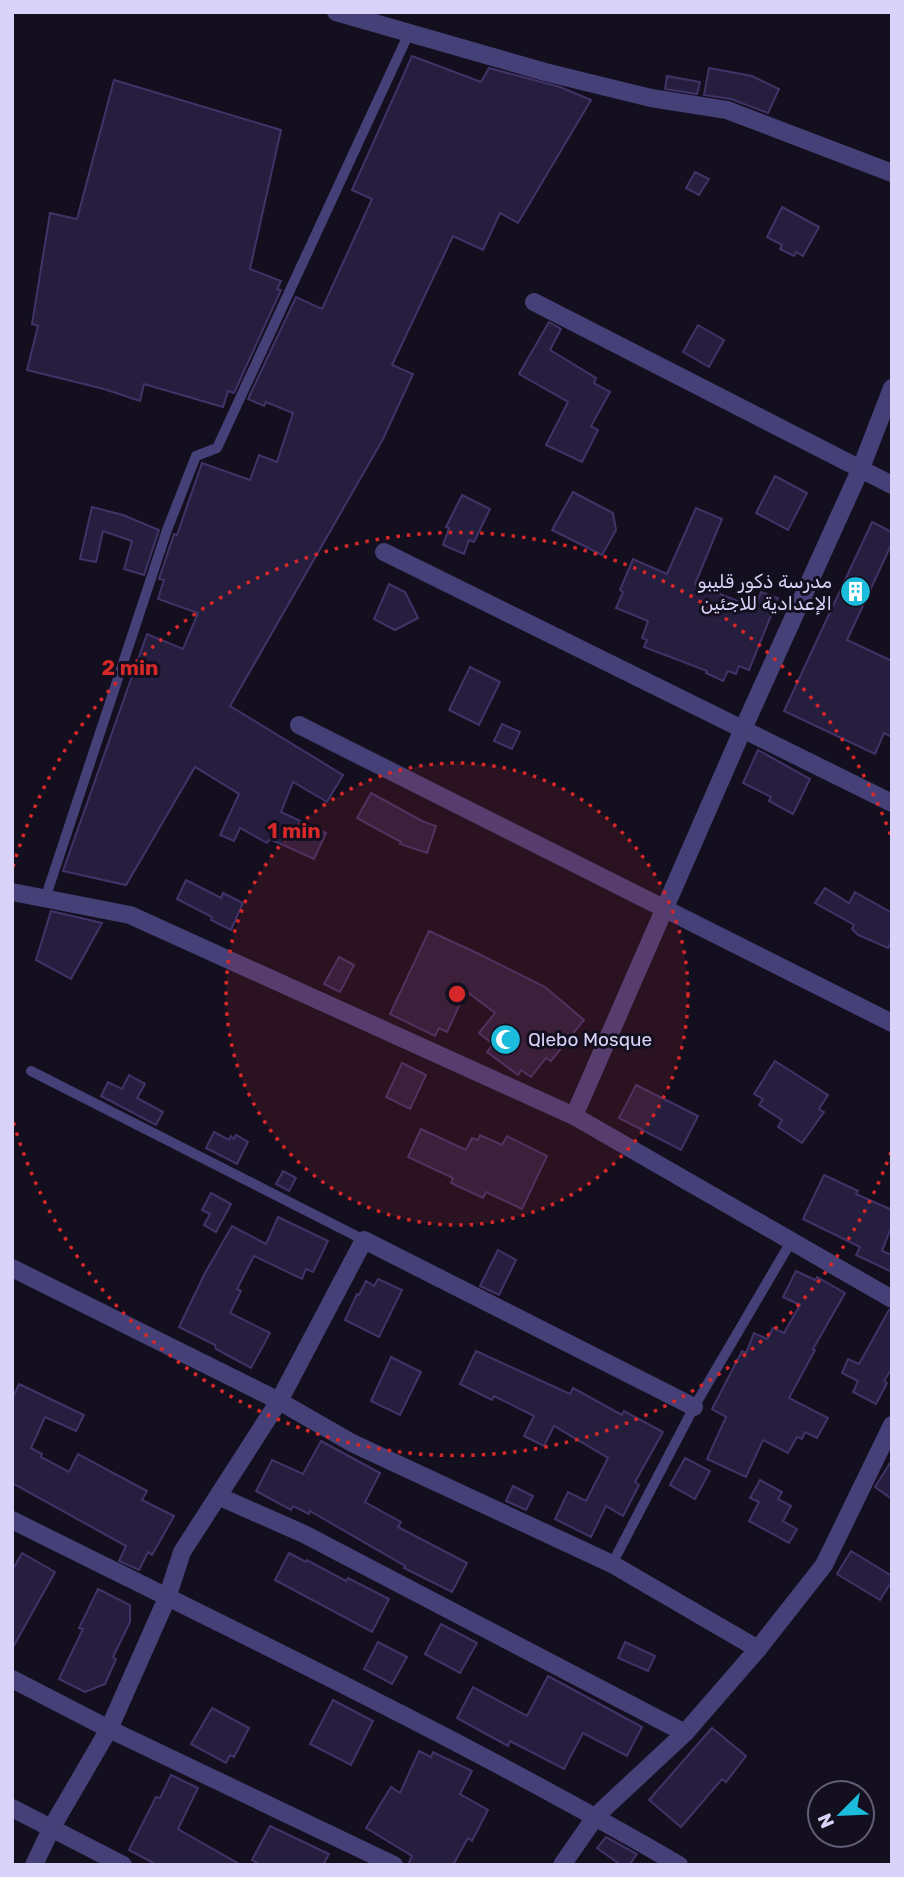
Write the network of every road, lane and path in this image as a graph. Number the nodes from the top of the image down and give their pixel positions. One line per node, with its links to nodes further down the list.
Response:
1 (336, 12): 2 (street)
2 (409, 33): 3 (street); 13 (lane)
3 (892, 173)
4 (534, 302): 6 (street)
5 (892, 388): 6 (street)
6 (861, 468): 7 (street); 10 (street)
7 (892, 485)
8 (384, 552): 10 (street)
9 (299, 725): 14 (street)
10 (743, 729): 11 (street); 14 (street)
11 (892, 803)
12 (12, 892): 13 (street)
13 (46, 899): 17 (street)
14 (665, 909): 15 (street); 17 (street)
15 (892, 1023)
16 (31, 1071): 18 (lane)
17 (574, 1116): 19 (street)
18 (364, 1240): 22 (street); 23 (street)
19 (792, 1240): 21 (street); 23 (lane)
20 (12, 1268): 22 (street)
21 (892, 1299)
22 (279, 1401): 25 (street); 27 (street)
23 (694, 1407): 27 (lane)
24 (892, 1425): 29 (street)
25 (218, 1496): 28 (street); 32 (street)
26 (12, 1520): 28 (street)
27 (612, 1564): 29 (street)
28 (167, 1598): 31 (street); 34 (street)
29 (758, 1649): 32 (street)
30 (12, 1679): 31 (street)
31 (109, 1729): 35 (street); 38 (street)
32 (685, 1733): 34 (street)
33 (12, 1808): 35 (street)
34 (596, 1816): 39 (street); 40 (street)
35 (51, 1827): 36 (street); 37 (street)
36 (34, 1865)
37 (123, 1865)
38 (394, 1865)
39 (562, 1865)
40 (679, 1865)

